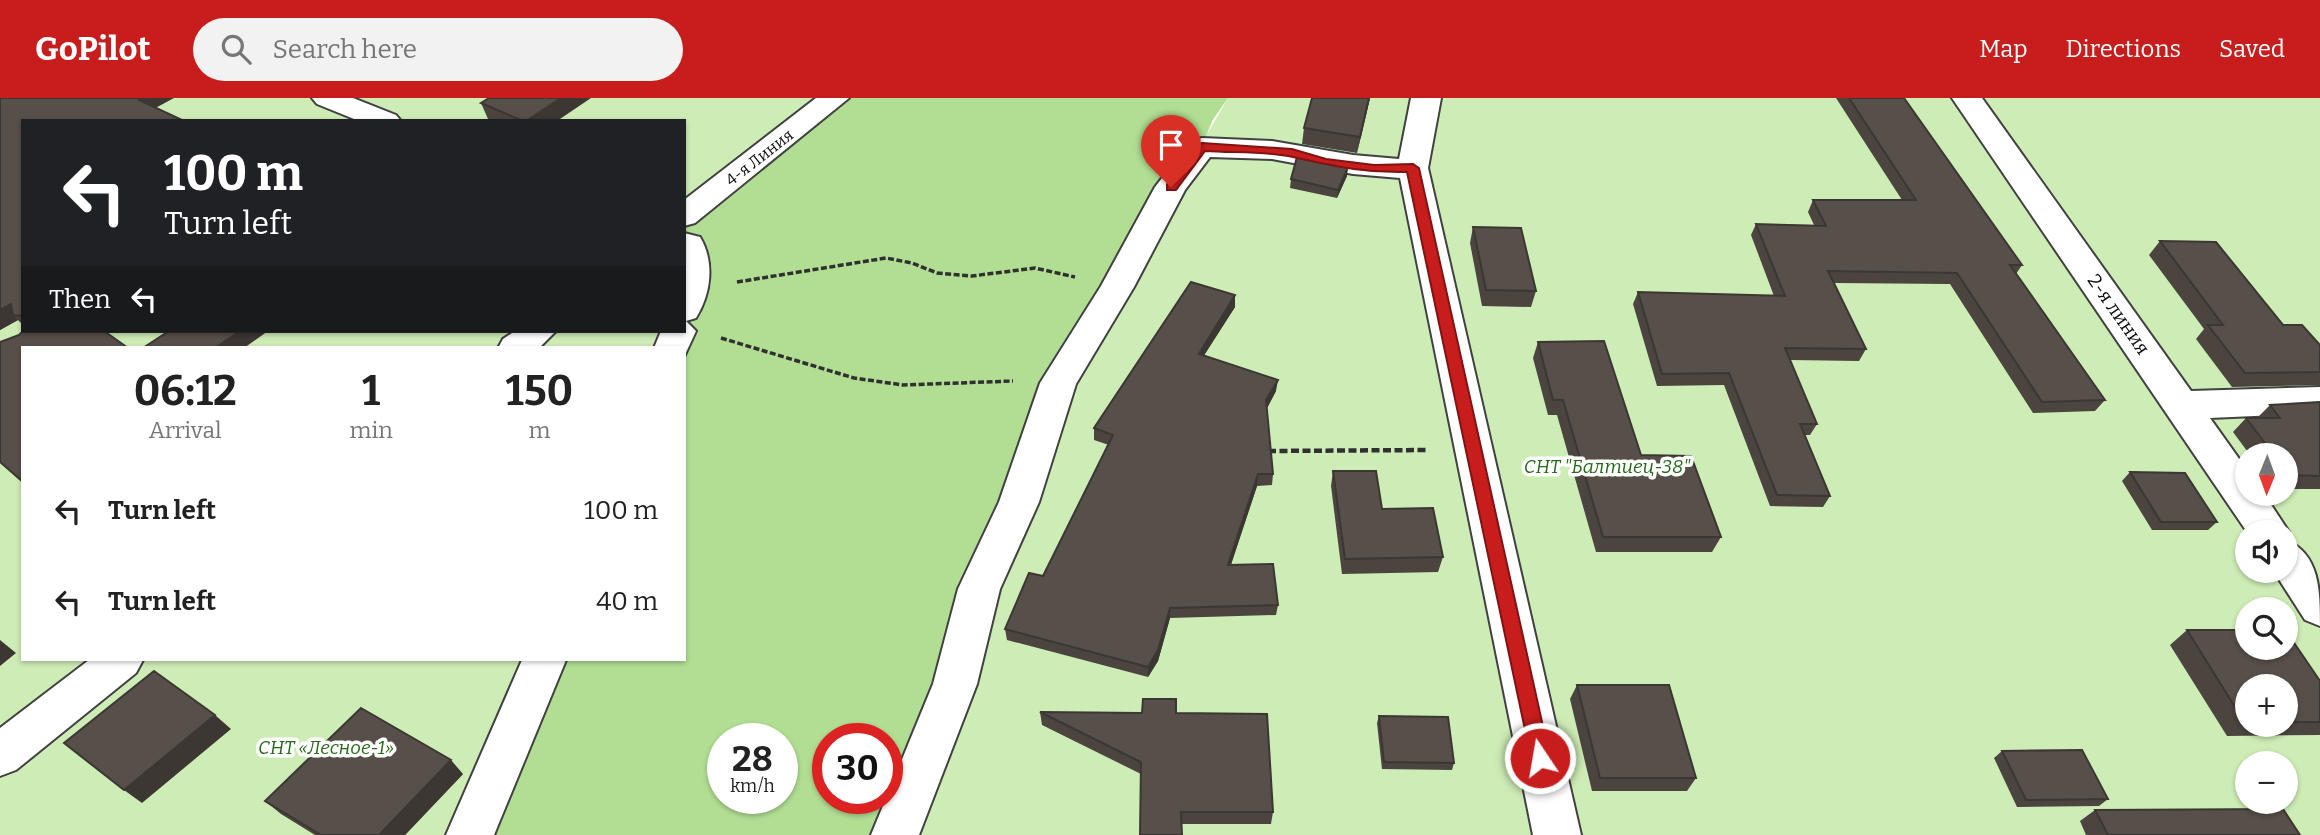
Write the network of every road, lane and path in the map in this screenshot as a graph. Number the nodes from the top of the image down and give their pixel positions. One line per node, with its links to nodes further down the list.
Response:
1 (327, 98): 6 (street)
2 (406, 98): 6 (street)
3 (834, 98): 8 (street, 4-я Линия)
4 (1426, 98): 7 (street)
5 (1968, 98): 18 (street, 2-я линия)
6 (377, 119)
7 (1413, 168): 11 (street); 19 (street)
8 (686, 214)
9 (686, 244): 10 (street)
10 (694, 275): 11 (path); 12 (street)
11 (1117, 287): 16 (street)
12 (686, 303)
13 (535, 333): 15 (street)
14 (714, 336): 16 (path)
15 (519, 346)
16 (1058, 383): 28 (street)
17 (2320, 400): 18 (street)
18 (2183, 405): 21 (street, 2-я линия)
19 (1474, 449): 20 (path); 29 (street)
20 (1254, 451)
21 (2261, 520)
22 (2298, 574): 23 (street)
23 (2320, 608)
24 (120, 661): 26 (street)
25 (544, 661): 27 (street)
26 (0, 755)
27 (470, 835)
28 (895, 835)
29 (1557, 835)

